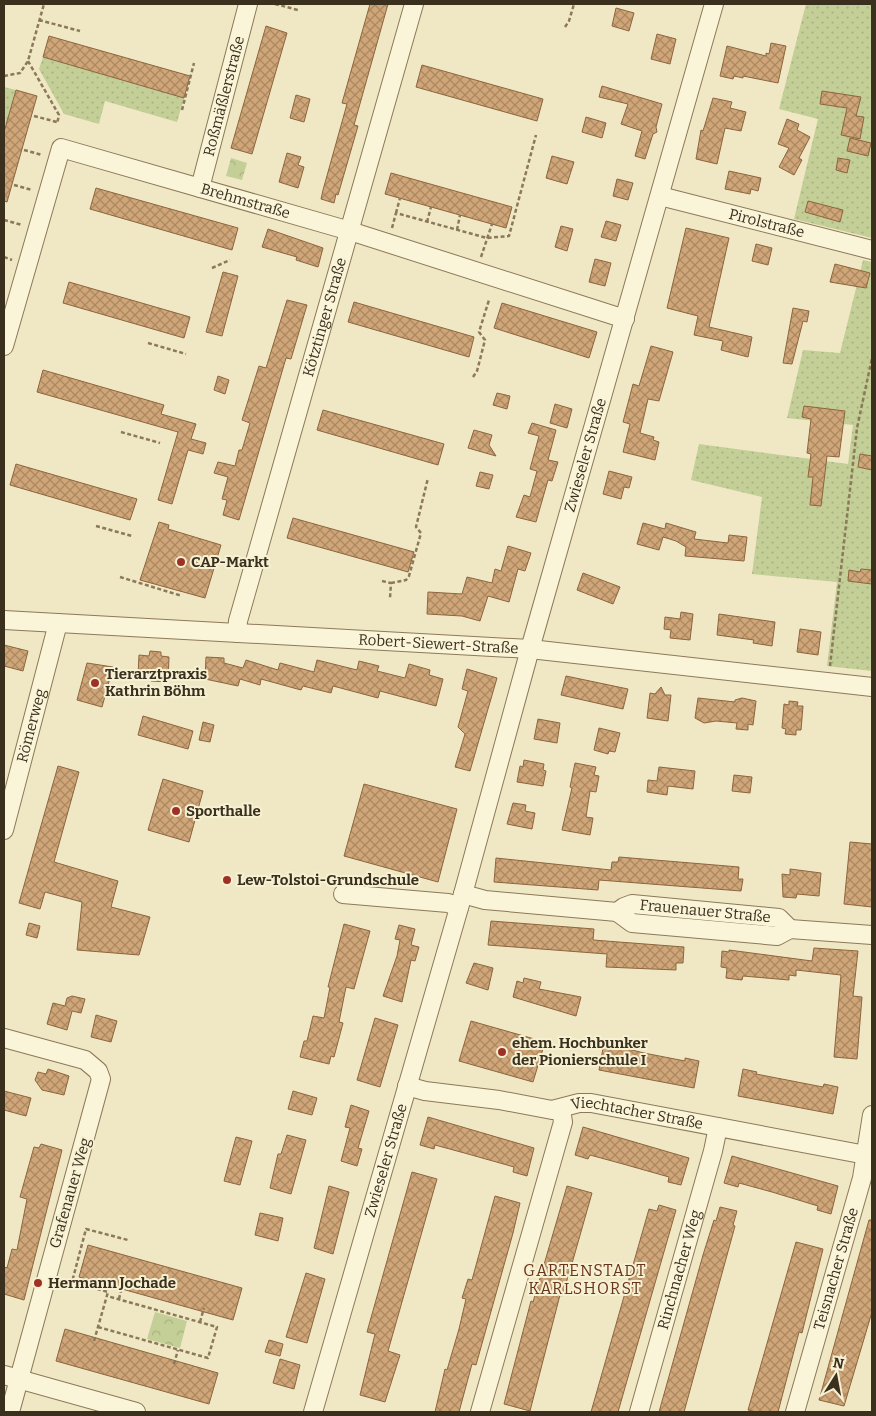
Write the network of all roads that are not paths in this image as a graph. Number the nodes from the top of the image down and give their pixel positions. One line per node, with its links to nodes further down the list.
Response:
1 (248, 4): 4 (street, Roßmäßlerstraße)
2 (414, 4): 6 (street, Kötztinger Straße)
3 (714, 4): 5 (street, Zwieseler Straße)
4 (200, 188): 6 (street, Brehmstraße); 9 (street, Brehmstraße)
5 (660, 196): 7 (street, Pirolstraße); 8 (street, Zwieseler Straße)
6 (350, 231): 8 (street, Brehmstraße); 12 (street, Kötztinger Straße)
7 (872, 250)
8 (625, 319): 13 (street, Zwieseler Straße)
9 (4, 346)
10 (4, 620): 11 (street, Robert-Siewert-Straße)
11 (58, 622): 12 (street, Robert-Siewert-Straße); 15 (street, Römerweg)
12 (237, 633): 13 (street, Robert-Siewert-Straße)
13 (530, 648): 14 (street, Robert-Siewert-Straße); 17 (street, Zwieseler Straße)
14 (872, 687)
15 (4, 830)
16 (343, 894): 17 (street)
17 (461, 900): 18 (street, Frauenauer Straße); 20 (street, Zwieseler Straße)
18 (872, 935)
19 (4, 1038): 25 (street, Grafenauer Weg)
20 (407, 1086): 21 (street, Viechtacher Straße); 28 (street, Zwieseler Straße)
21 (560, 1109): 23 (street, Viechtacher Straße); 29 (street)
22 (872, 1115): 24 (street, Teisnacher Straße)
23 (718, 1127): 24 (street, Viechtacher Straße); 30 (street, Rinchnacher Weg)
24 (866, 1155): 31 (street, Teisnacher Straße)
25 (12, 1378): 26 (street, Grafenauer Weg); 27 (street)
26 (10, 1412)
27 (136, 1412)
28 (313, 1412)
29 (480, 1412)
30 (639, 1412)
31 (795, 1412)

